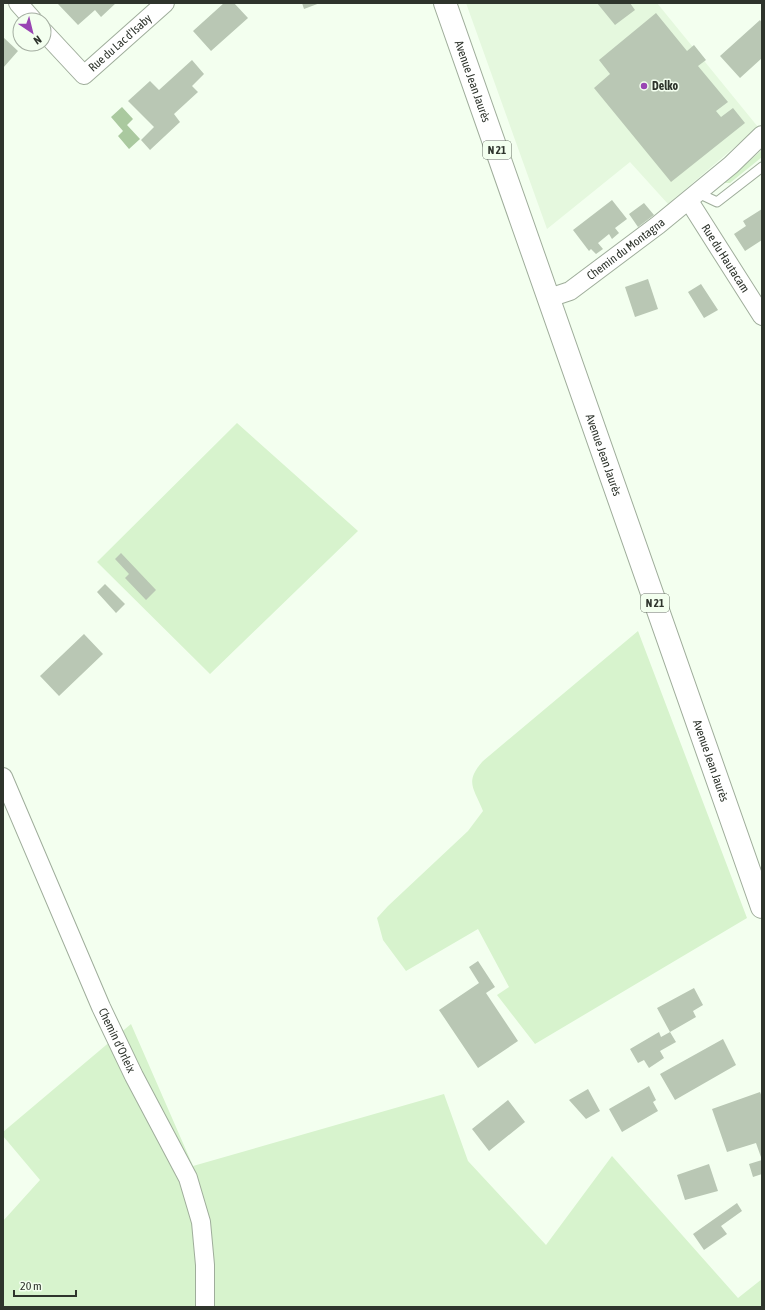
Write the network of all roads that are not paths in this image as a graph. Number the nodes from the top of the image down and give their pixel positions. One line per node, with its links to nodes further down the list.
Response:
1 (18, 3): 4 (street)
2 (165, 3): 5 (street, Rue du Lac d'Isaby)
3 (445, 3): 9 (main road, Avenue Jean Jaurès / N 21)
4 (26, 12)
5 (52, 41)
6 (762, 135): 8 (street, Chemin du Montagna)
7 (762, 167): 8 (lane)
8 (694, 197): 9 (street, Chemin du Montagna); 10 (street, Rue du Hautacam)
9 (549, 298): 12 (main road, Avenue Jean Jaurès / N 21)
10 (762, 316)
11 (3, 778): 13 (street, Chemin d'Orleix)
12 (762, 907)
13 (205, 1307)

